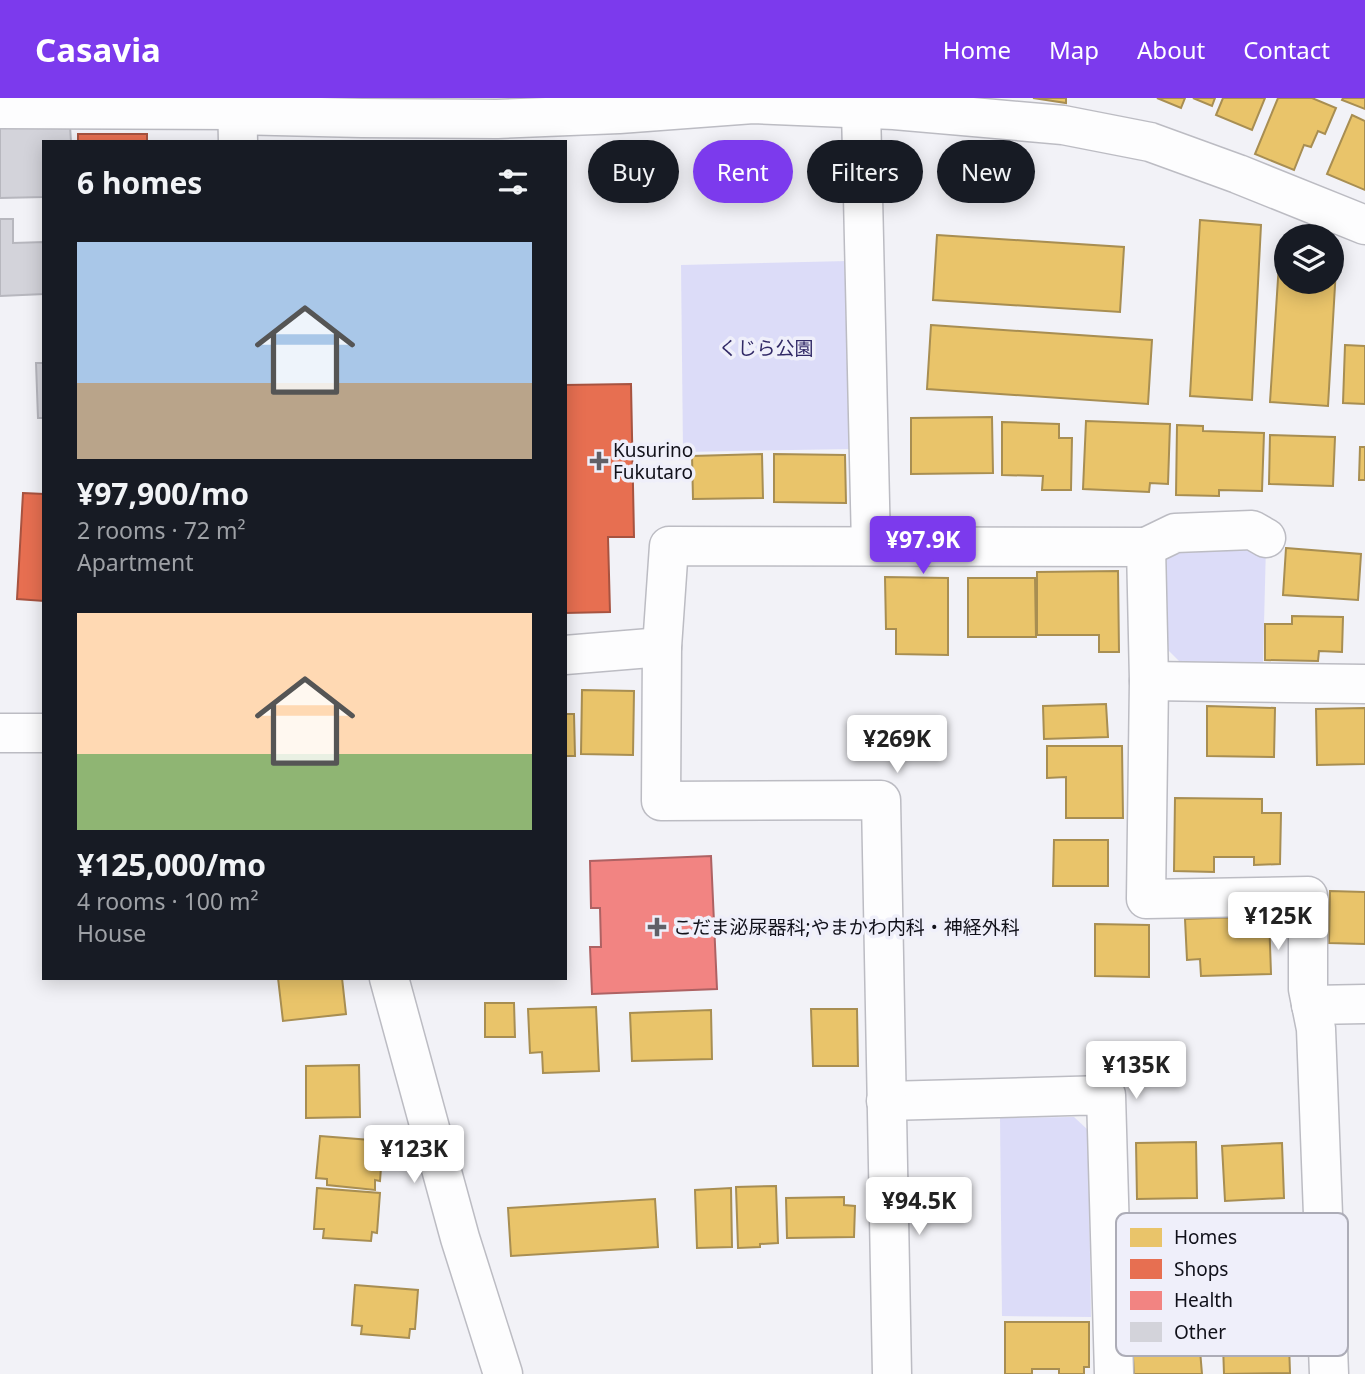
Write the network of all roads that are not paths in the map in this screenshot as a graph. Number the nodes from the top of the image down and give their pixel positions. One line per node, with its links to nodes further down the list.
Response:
1 (0, 109): 3 (street)
2 (861, 109): 3 (street); 4 (street); 6 (street)
3 (238, 116)
4 (1365, 225)
5 (1266, 538): 7 (street)
6 (871, 546): 7 (street); 8 (street)
7 (1146, 547): 10 (street)
8 (662, 648): 9 (street); 17 (street)
9 (567, 655)
10 (1149, 681): 11 (street); 16 (street)
11 (1365, 684)
12 (0, 733): 13 (street)
13 (42, 733)
14 (390, 980): 20 (street)
15 (1365, 1004): 16 (street)
16 (1311, 1005): 18 (street)
17 (886, 1101): 21 (street); 22 (street)
18 (1323, 1213)
19 (1328, 1356): 23 (street)
20 (503, 1374)
21 (892, 1374)
22 (1114, 1374)
23 (1329, 1374)

